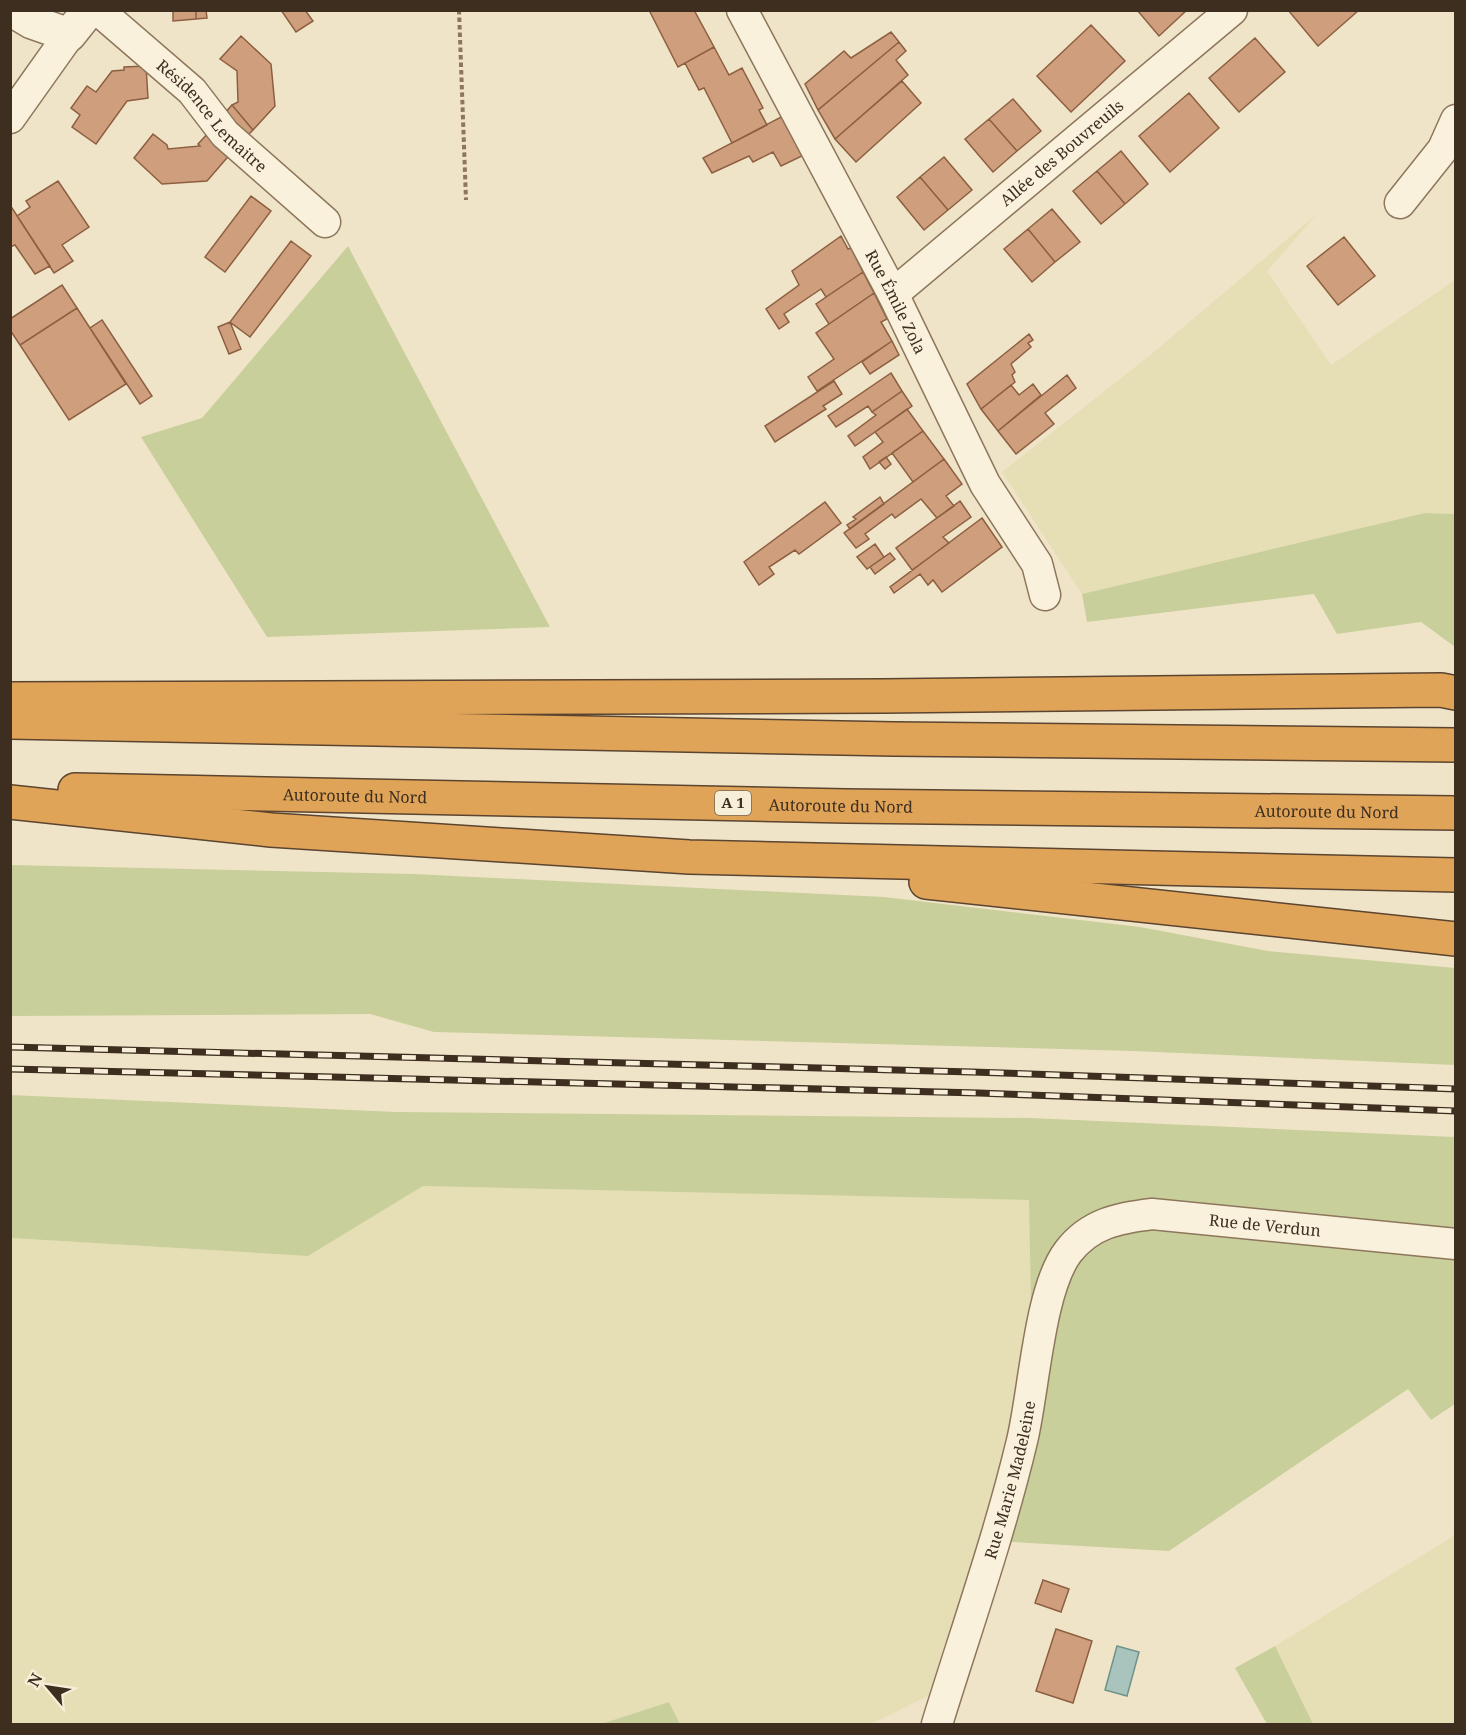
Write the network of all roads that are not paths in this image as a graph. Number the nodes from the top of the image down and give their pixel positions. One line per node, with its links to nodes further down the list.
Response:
1 (12, 10): 5 (street)
2 (98, 10): 9 (street, Résidence Lemaitre)
3 (742, 10): 10 (street, Rue Émile Zola)
4 (1232, 10): 10 (street, Allée des Bouvreuils)
5 (79, 23): 6 (street)
6 (10, 118)
7 (1455, 120): 8 (street)
8 (1400, 203)
9 (325, 222)
10 (893, 294): 11 (street, Rue Émile Zola)
11 (1045, 596)
12 (1451, 690): 13 (highway)
13 (10, 699)
14 (10, 722): 15 (highway)
15 (1455, 745)
16 (10, 788): 18 (highway, Autoroute du Nord / A 1)
17 (10, 802): 19 (highway)
18 (1455, 813)
19 (689, 857): 20 (highway); 21 (highway)
20 (1455, 874)
21 (1455, 939)
22 (1081, 1238): 23 (street, Rue de Verdun); 24 (street, Rue Marie Madeleine)
23 (1455, 1244)
24 (937, 1725)

